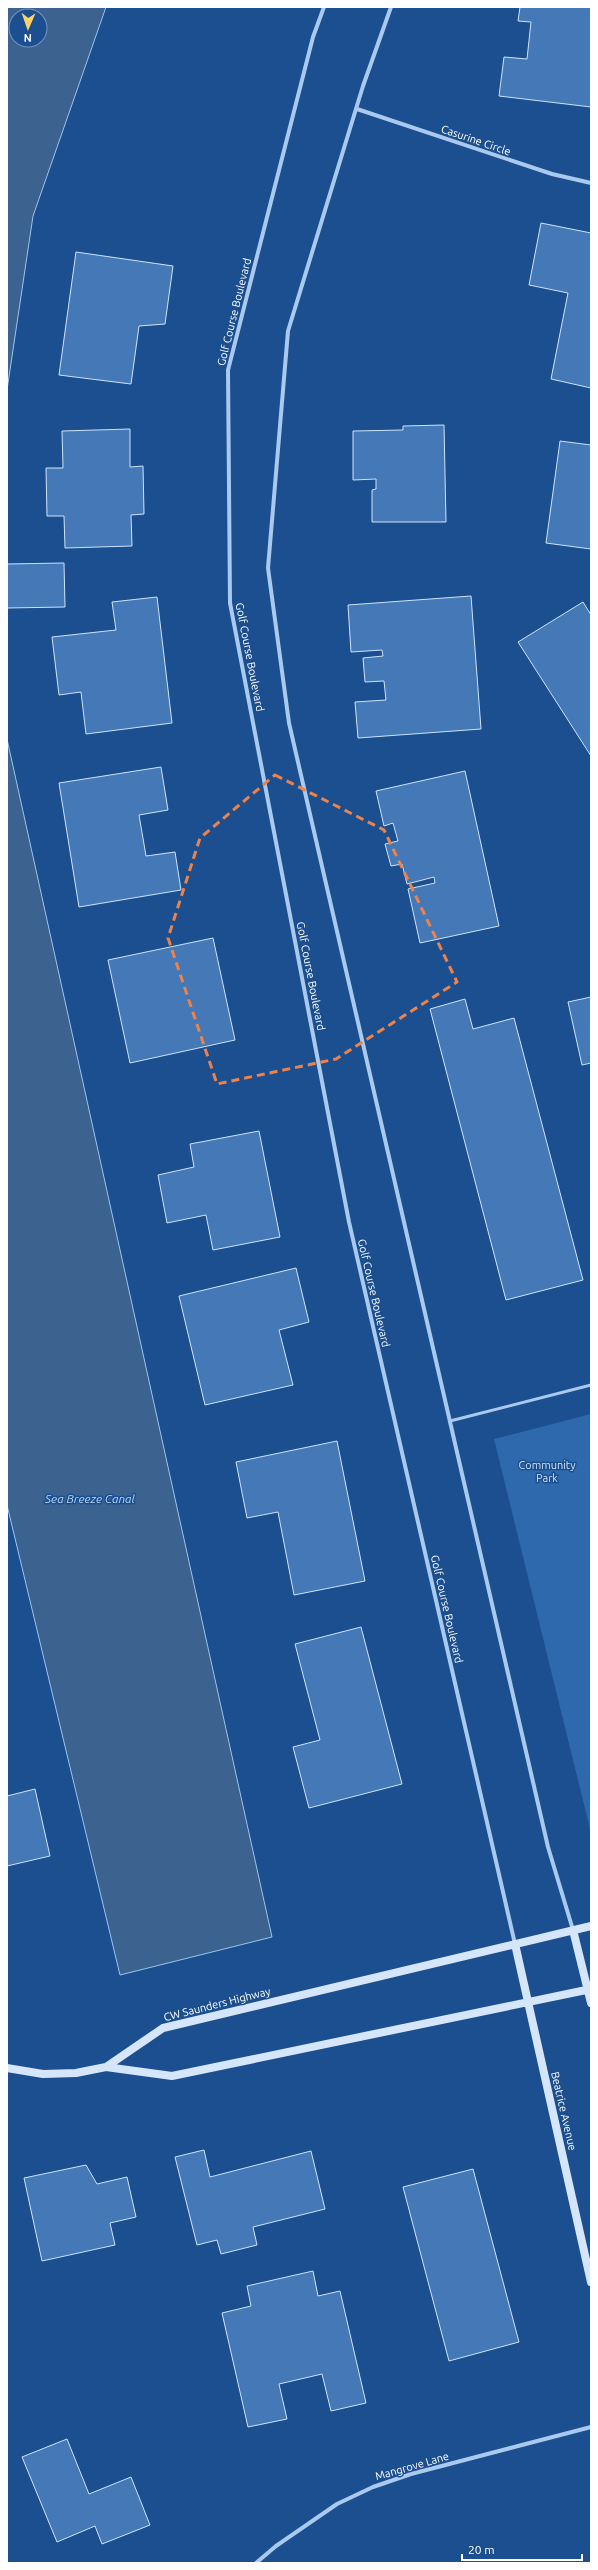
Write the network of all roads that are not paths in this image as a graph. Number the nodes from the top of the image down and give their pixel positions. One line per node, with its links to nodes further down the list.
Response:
1 (324, 7): 9 (street, Golf Course Boulevard)
2 (391, 7): 3 (street)
3 (357, 109): 4 (street, Casurine Circle); 6 (street)
4 (591, 183)
5 (591, 1385): 6 (lane)
6 (450, 1421): 8 (street)
7 (591, 1926): 8 (main road, CW Saunders Highway)
8 (573, 1930): 9 (main road, CW Saunders Highway); 10 (main road)
9 (515, 1944): 11 (main road, Beatrice Avenue); 13 (main road, CW Saunders Highway)
10 (590, 1990): 11 (main road); 12 (main road)
11 (528, 2003): 13 (main road); 15 (main road, Beatrice Avenue)
12 (591, 2003)
13 (106, 2067): 14 (main road)
14 (7, 2068)
15 (591, 2282)
16 (591, 2427): 17 (street, Mangrove Lane)
17 (256, 2563)

